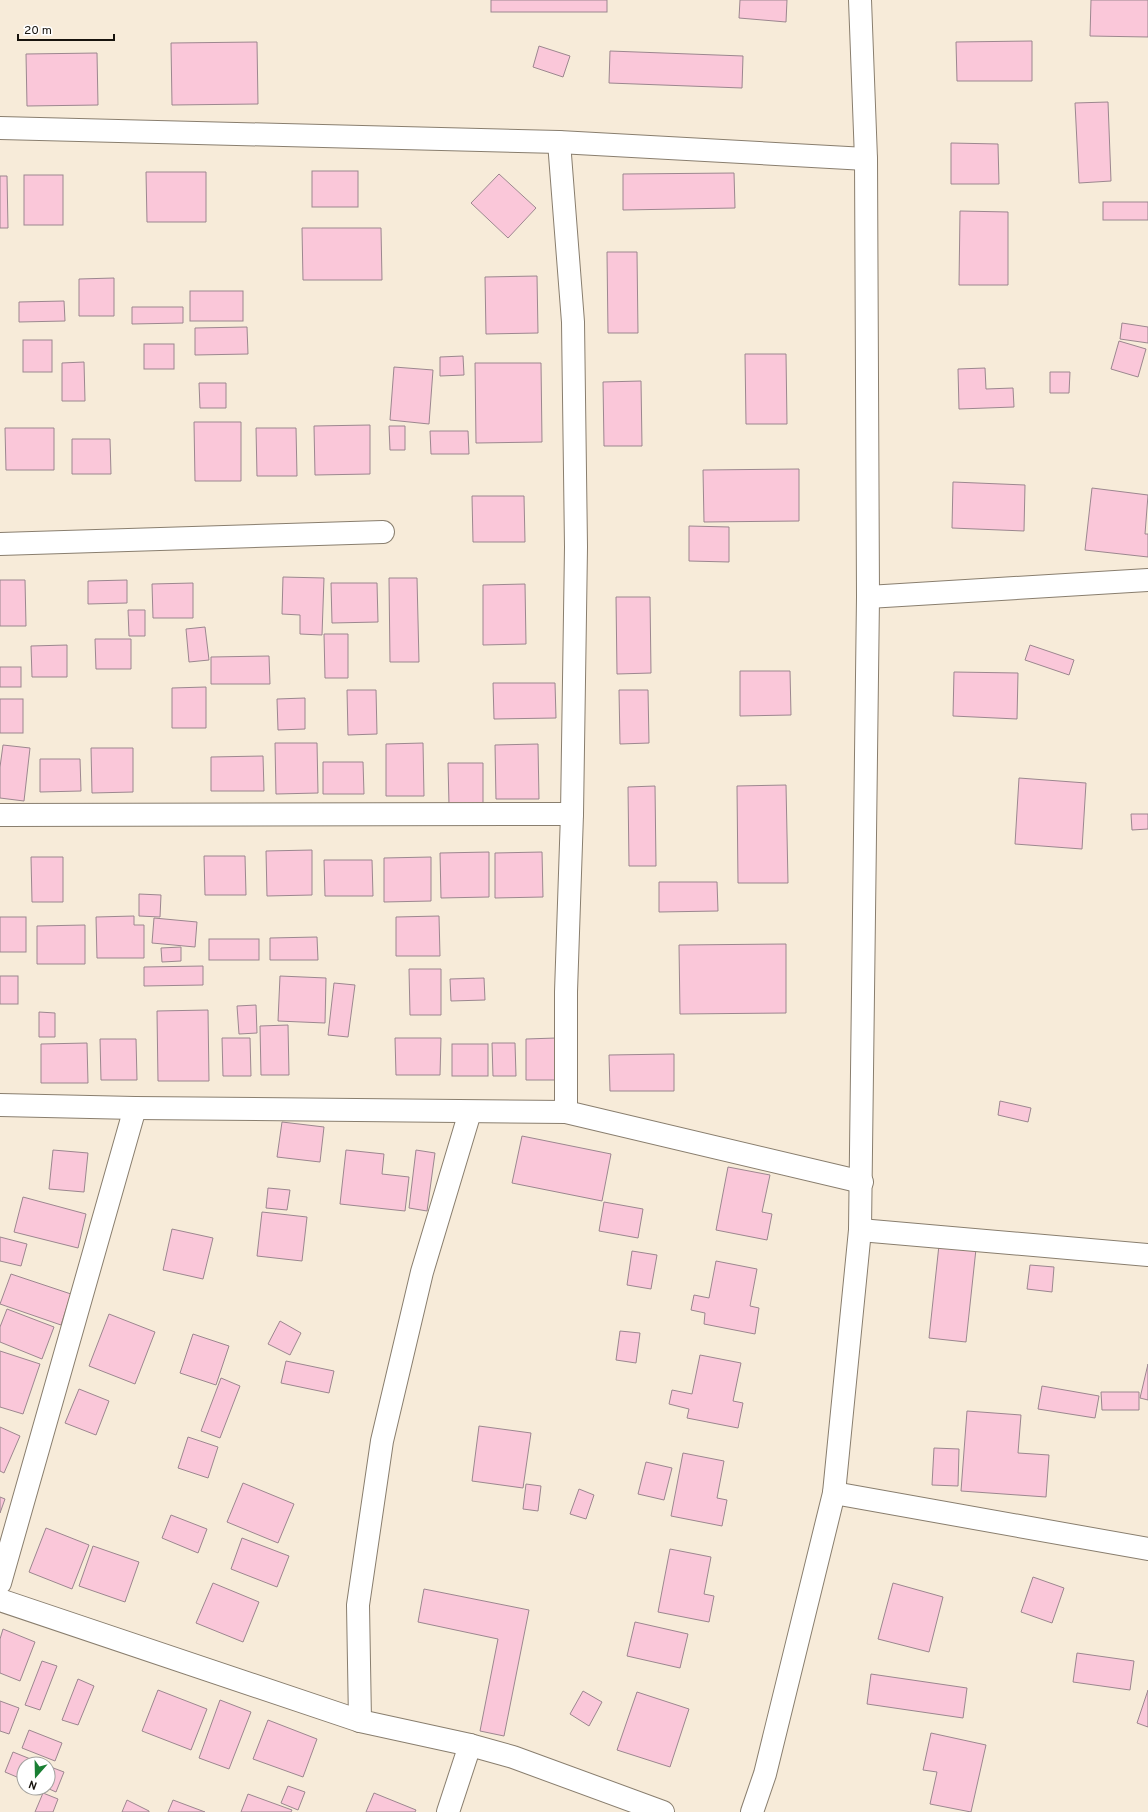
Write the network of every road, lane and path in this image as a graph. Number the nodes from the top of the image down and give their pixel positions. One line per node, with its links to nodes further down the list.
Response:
1 (860, 0): 4 (street)
2 (0, 128): 3 (street)
3 (559, 142): 4 (street); 9 (street)
4 (866, 159): 8 (street)
5 (384, 532): 6 (street)
6 (0, 544)
7 (1148, 580): 8 (street)
8 (868, 596): 15 (street)
9 (572, 814): 10 (street); 14 (street)
10 (0, 815)
11 (0, 1105): 12 (street)
12 (135, 1108): 13 (street); 20 (street)
13 (470, 1112): 14 (street); 22 (street)
14 (566, 1112): 15 (street)
15 (862, 1182): 16 (street)
16 (860, 1230): 17 (street); 18 (street)
17 (1148, 1255)
18 (834, 1493): 19 (street); 26 (street)
19 (1148, 1549)
20 (0, 1583)
21 (0, 1600): 22 (street)
22 (360, 1721): 23 (street)
23 (470, 1745): 24 (street); 25 (street)
24 (448, 1812)
25 (662, 1812)
26 (752, 1812)

